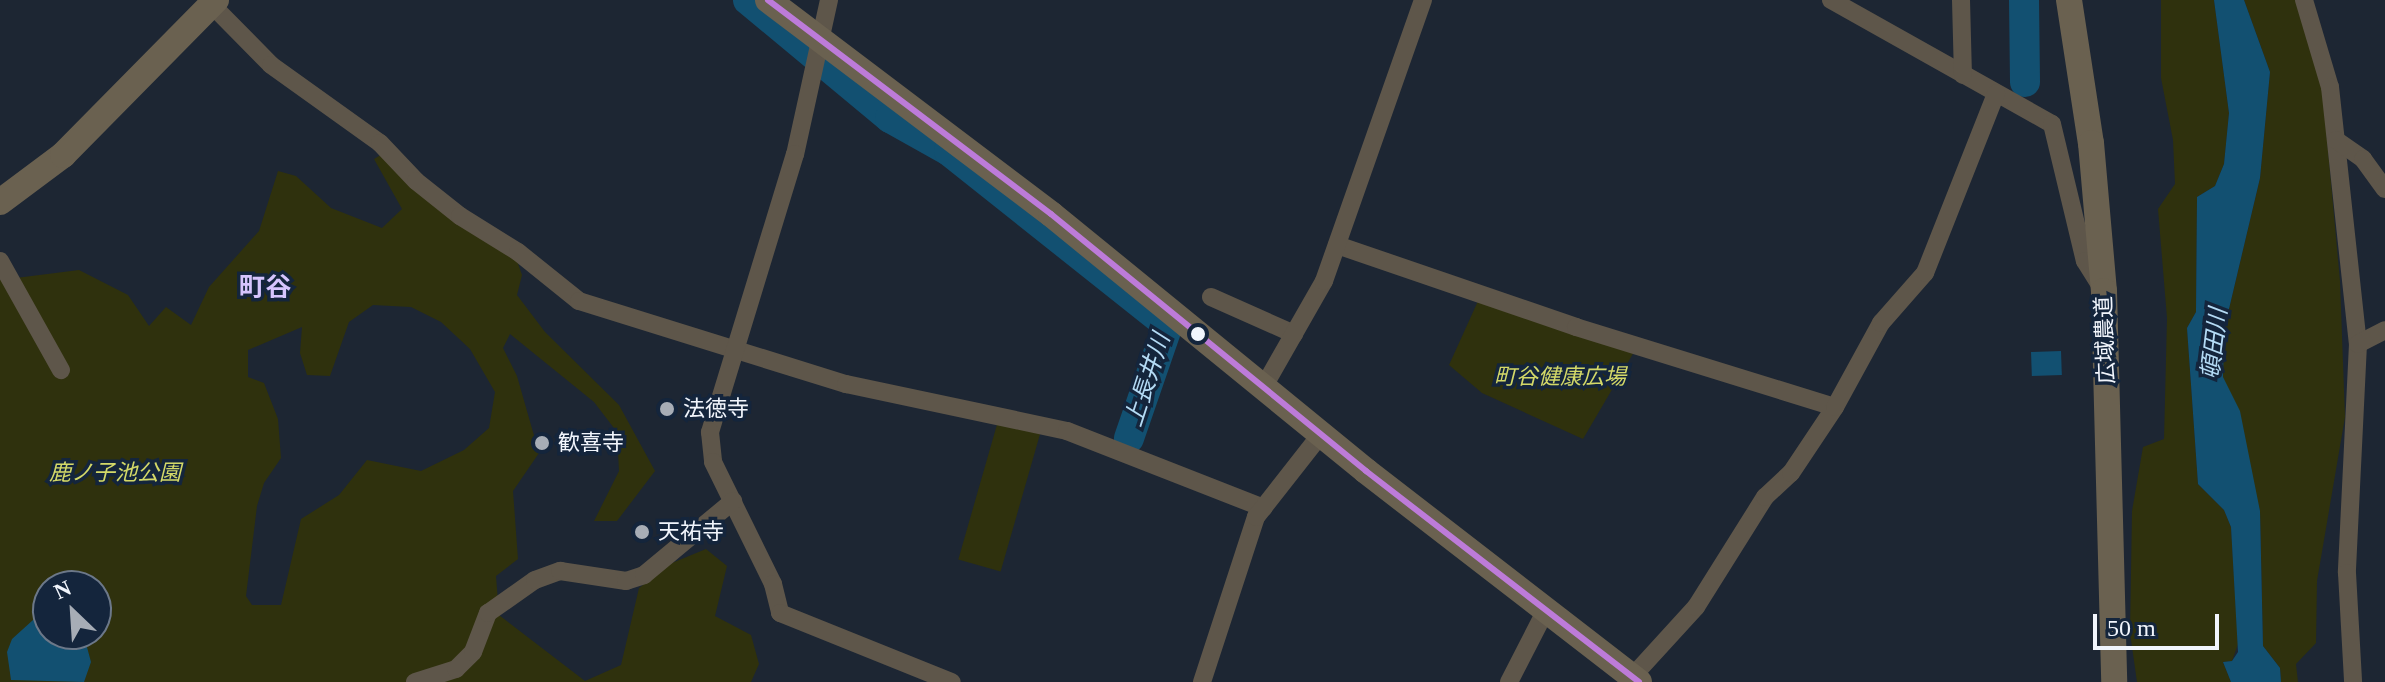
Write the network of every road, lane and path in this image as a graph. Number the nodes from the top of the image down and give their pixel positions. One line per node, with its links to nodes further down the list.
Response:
1 (768, 0): 9 (street)
2 (829, 0): 9 (street)
3 (1423, 0): 15 (street)
4 (1831, 0): 10 (street)
5 (1961, 0): 10 (street)
6 (2069, 0): 17 (street, 広域農道)
7 (2304, 0): 12 (street)
8 (212, 2): 14 (street); 22 (street)
9 (821, 40): 22 (street); 24 (street)
10 (1963, 75): 11 (street)
11 (1996, 94): 17 (street); 25 (street)
12 (2336, 140): 13 (street); 21 (street)
13 (2385, 189)
14 (0, 202)
15 (1337, 245): 20 (street); 25 (street)
16 (0, 261): 23 (street)
17 (2104, 291): 35 (street, 広域農道)
18 (1211, 297): 20 (street)
19 (2385, 330): 21 (street)
20 (1294, 334): 24 (street)
21 (2358, 344): 36 (street)
22 (738, 348): 27 (street); 28 (street)
23 (61, 370)
24 (1263, 388): 26 (street)
25 (1835, 407): 30 (street)
26 (1321, 434): 28 (street); 29 (street)
27 (733, 501): 31 (street); 32 (street)
28 (1263, 508): 33 (street)
29 (1545, 612): 30 (street); 34 (street)
30 (1636, 679)
31 (415, 682)
32 (952, 682)
33 (1202, 682)
34 (1509, 682)
35 (2114, 682)
36 (2353, 682)

